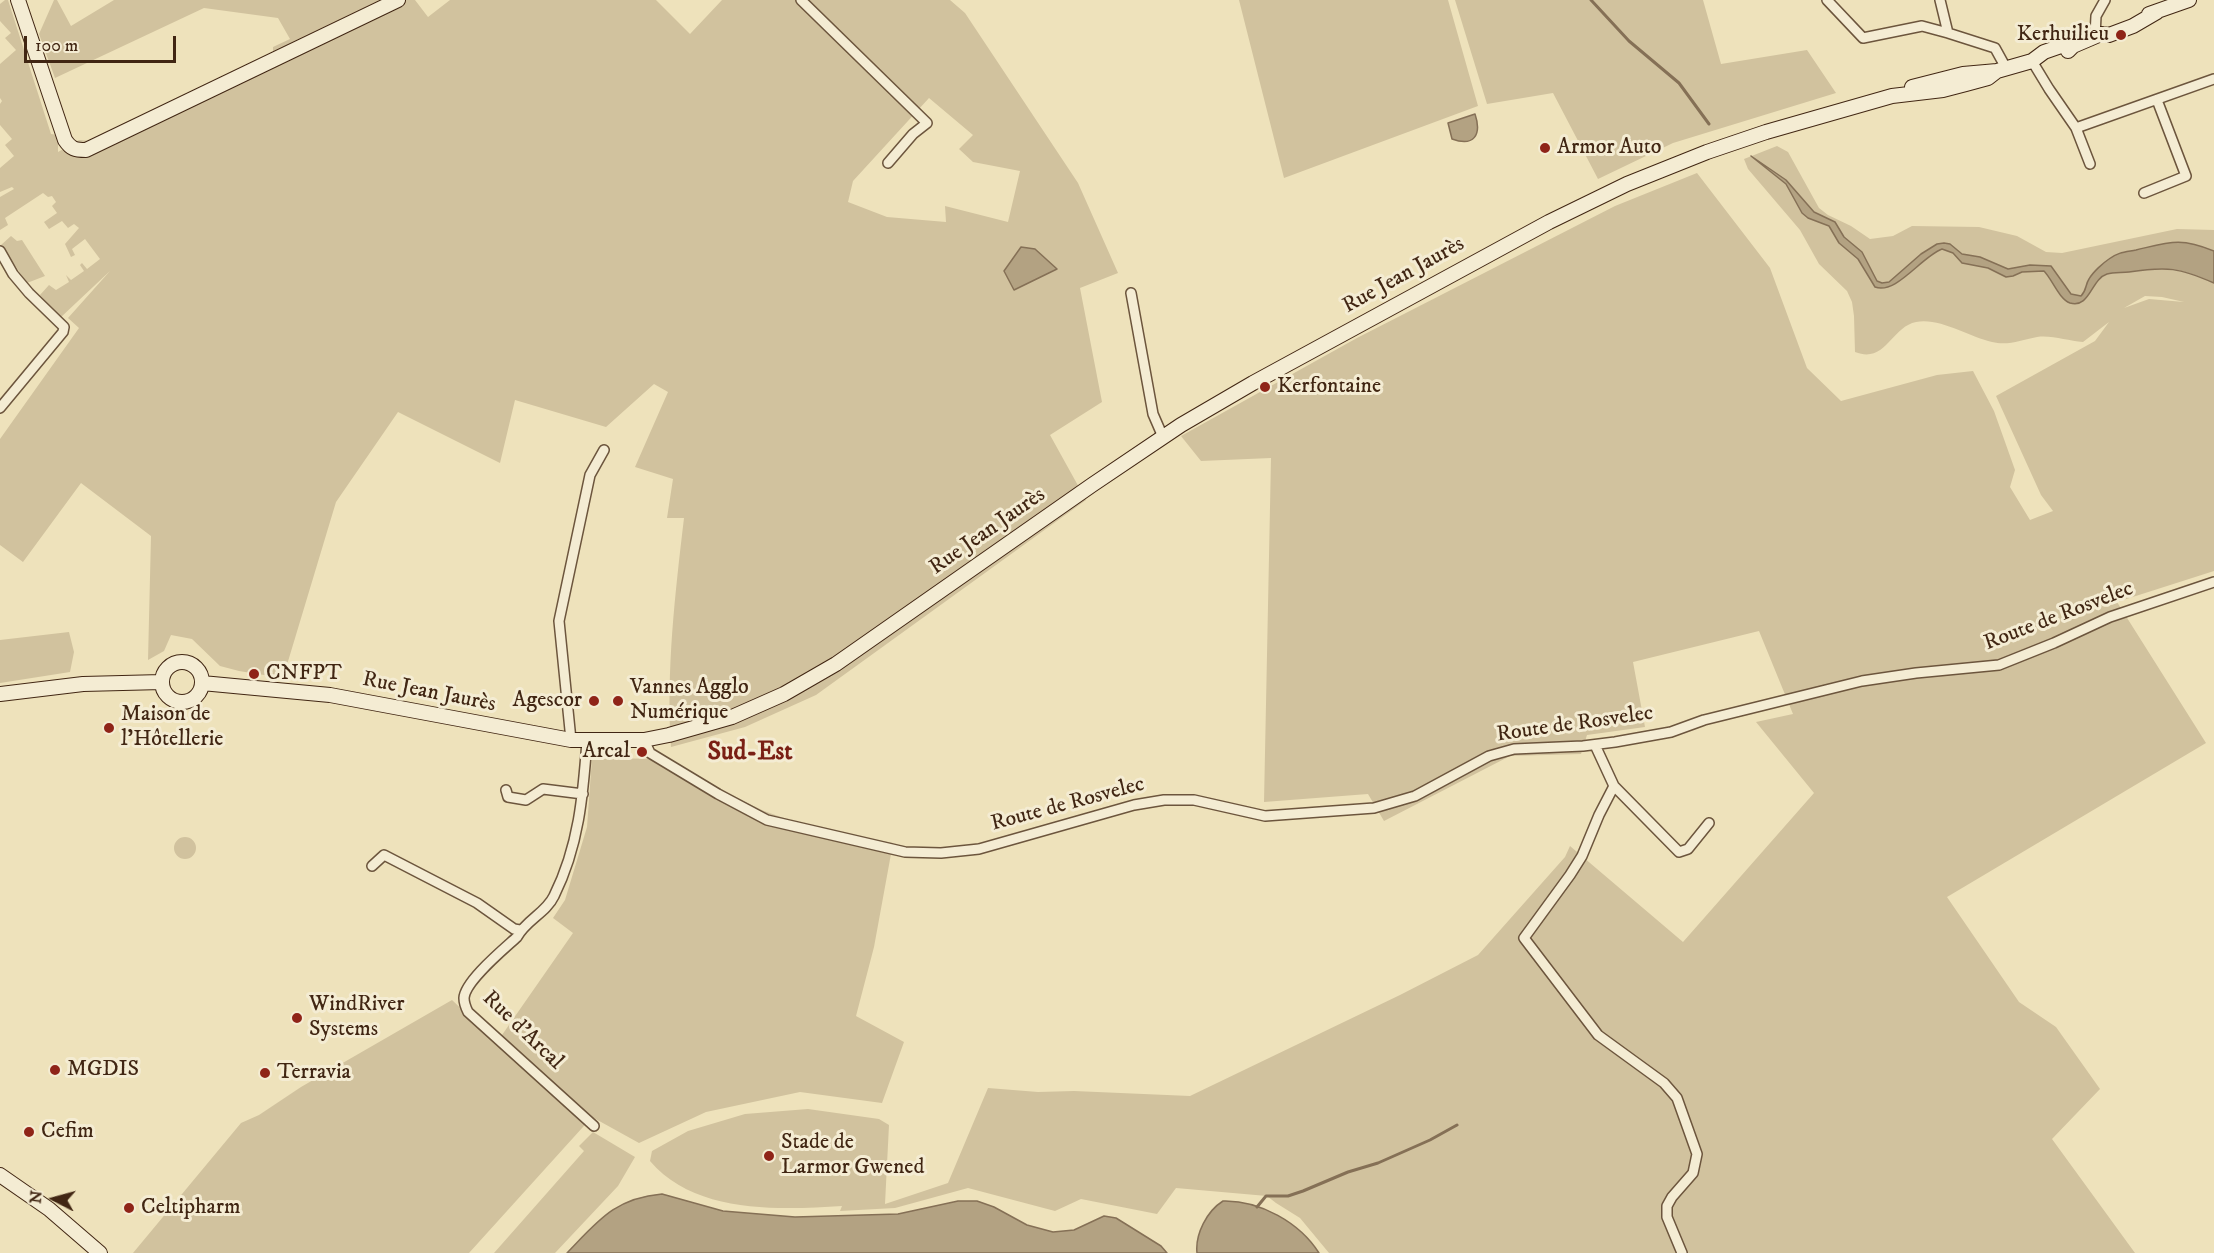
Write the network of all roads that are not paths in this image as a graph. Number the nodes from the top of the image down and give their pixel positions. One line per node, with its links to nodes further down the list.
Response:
1 (18, 0): 2 (main road)
2 (398, 0)
3 (801, 0): 15 (street)
4 (1827, 0): 8 (street)
5 (1940, 0): 8 (street)
6 (2105, 0): 9 (street)
7 (2189, 0): 9 (main road, Rue Jean Jaurès)
8 (1948, 33): 11 (street)
9 (2098, 35): 10 (main road, Rue Jean Jaurès)
10 (2035, 59): 11 (main road, Rue Jean Jaurès); 14 (street)
11 (2002, 70): 21 (main road, Rue Jean Jaurès)
12 (2214, 79): 13 (street)
13 (2157, 100): 14 (street); 17 (street)
14 (2076, 128): 16 (street)
15 (888, 163)
16 (2090, 164)
17 (2144, 193)
18 (0, 251): 20 (street)
19 (1131, 293): 21 (street)
20 (0, 408)
21 (1163, 437): 28 (main road, Rue Jean Jaurès)
22 (604, 450): 27 (street)
23 (2214, 582): 30 (street, Route de Rosvelec)
24 (162, 682): 25 (main road); 25 (main road); 26 (main road)
25 (202, 683): 27 (main road, Rue Jean Jaurès)
26 (0, 694)
27 (571, 740): 29 (main road, Rue Jean Jaurès)
28 (644, 740): 29 (main road, Rue Jean Jaurès); 30 (street, Route de Rosvelec)
29 (587, 741): 33 (street, Rue d'Arcal)
30 (1595, 745): 31 (street)
31 (1614, 786): 34 (street); 40 (street)
32 (506, 790): 33 (street)
33 (583, 794): 36 (street, Rue d'Arcal)
34 (1709, 823)
35 (372, 866): 36 (street)
36 (520, 930): 37 (street, Rue d'Arcal)
37 (594, 1126)
38 (0, 1175): 39 (main road)
39 (100, 1253)
40 (1682, 1253)

